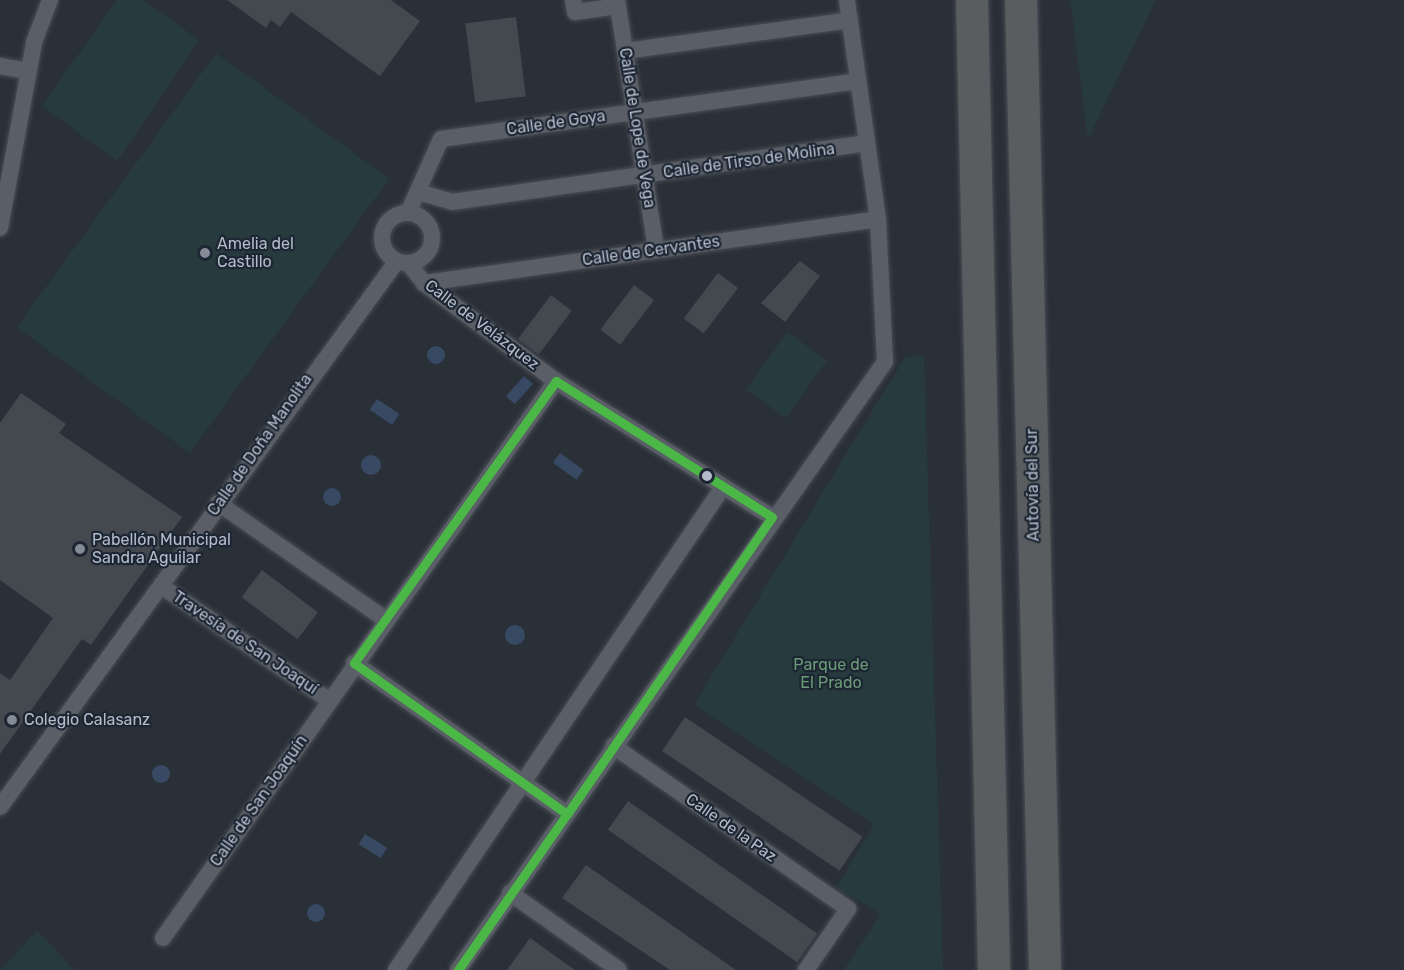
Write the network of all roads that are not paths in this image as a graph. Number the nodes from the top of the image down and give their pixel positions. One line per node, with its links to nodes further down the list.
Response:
1 (50, 0): 10 (street)
2 (573, 0): 6 (street, Calle de Lope de Vega)
3 (847, 0): 7 (street)
4 (972, 0): 40 (highway)
5 (1021, 0): 41 (highway, Autovía del Sur)
6 (617, 3): 8 (street, Calle de Lope de Vega)
7 (850, 20): 8 (street); 11 (street)
8 (625, 51): 12 (street, Calle de Lope de Vega)
9 (0, 66): 10 (street)
10 (29, 71): 18 (street)
11 (858, 81): 12 (street, Calle de Goya); 13 (street)
12 (636, 112): 14 (street, Calle de Lope de Vega); 15 (street, Calle de Goya)
13 (867, 143): 14 (street, Calle de Tirso de Molina); 17 (street)
14 (645, 176): 15 (street, Calle de Tirso de Molina); 19 (street, Calle de Lope de Vega)
15 (417, 192): 16 (street, Calle de Goya)
16 (408, 213): 20 (street); 20 (street)
17 (878, 219): 19 (street, Calle de Cervantes); 25 (street)
18 (0, 228)
19 (656, 250): 21 (street, Calle de Cervantes)
20 (402, 262): 21 (street, Calle de Velázquez); 24 (street, Calle de Doña Manolita)
21 (424, 283): 22 (street, Calle de Velázquez)
22 (556, 381): 23 (street, Calle de Velázquez); 27 (street, Calle de San Joaquín)
23 (723, 487): 25 (street, Calle de Velázquez); 31 (street)
24 (218, 504): 26 (street, Calle de Doña Manolita); 27 (street)
25 (772, 518): 30 (street)
26 (161, 586): 29 (street, Travesía de San Joaquí); 32 (street, Calle de Doña Manolita)
27 (385, 619): 28 (street, Calle de San Joaquín)
28 (354, 663): 29 (street, Calle de San Joaquín); 31 (street)
29 (329, 700): 35 (street, Calle de San Joaquín)
30 (613, 746): 33 (street); 39 (street, Calle de la Paz)
31 (524, 783): 33 (street); 36 (street)
32 (0, 807)
33 (567, 814): 34 (street)
34 (510, 892): 37 (street); 38 (street)
35 (164, 938)
36 (396, 970)
37 (458, 970)
38 (619, 970)
39 (806, 970)
40 (994, 970)
41 (1045, 970)

